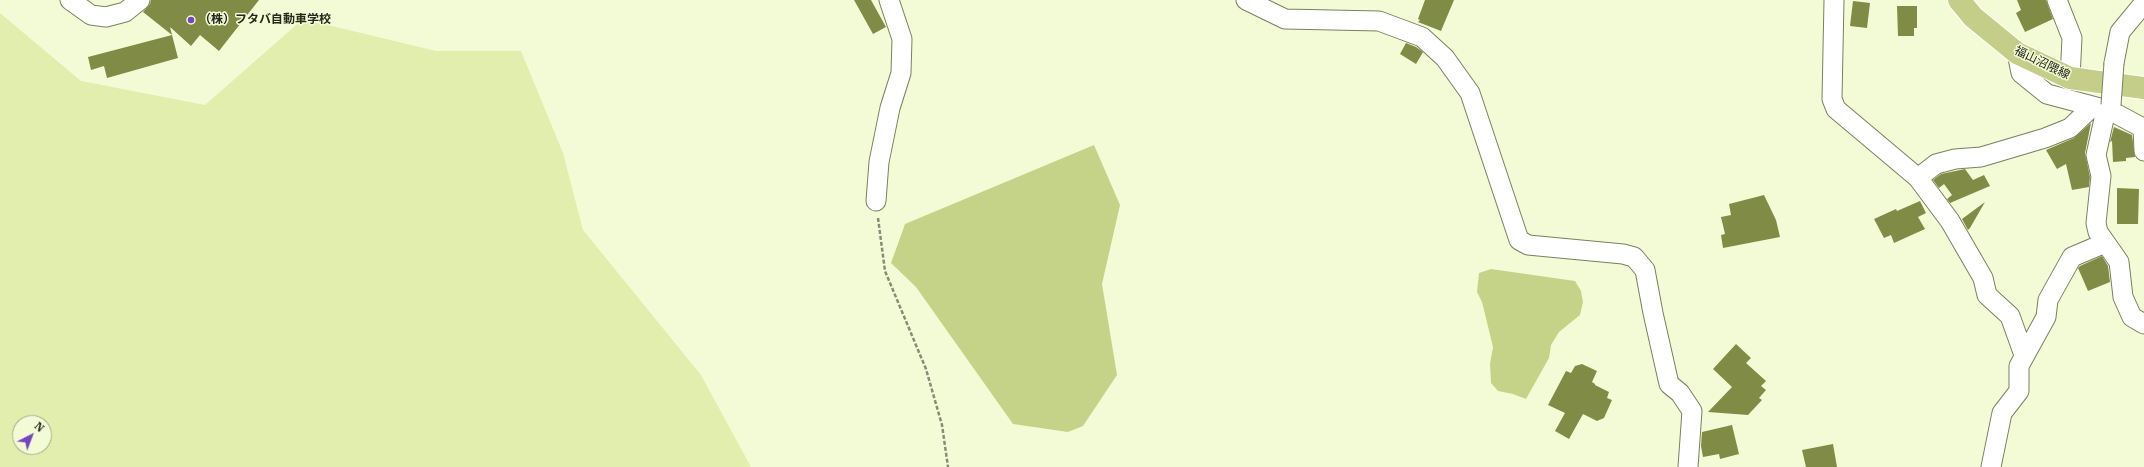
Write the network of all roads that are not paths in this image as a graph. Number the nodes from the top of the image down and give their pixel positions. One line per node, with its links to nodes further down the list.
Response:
1 (70, 0): 2 (street)
2 (140, 0)
3 (889, 0): 15 (street)
4 (1246, 0): 19 (street)
5 (1834, 0): 14 (street)
6 (1959, 0): 9 (main road, 福山沼隈線)
7 (2057, 0): 10 (street)
8 (2144, 3): 12 (street, bridge)
9 (2017, 53): 10 (main road, 福山沼隈線); 12 (street)
10 (2070, 78): 11 (main road, 福山沼隈線)
11 (2144, 88)
12 (2105, 108): 13 (street); 14 (street); 16 (street)
13 (2144, 151)
14 (1918, 178): 18 (street)
15 (876, 201)
16 (2105, 243): 17 (street); 18 (street)
17 (2144, 324)
18 (2024, 356): 20 (street)
19 (1688, 467)
20 (1991, 467)

